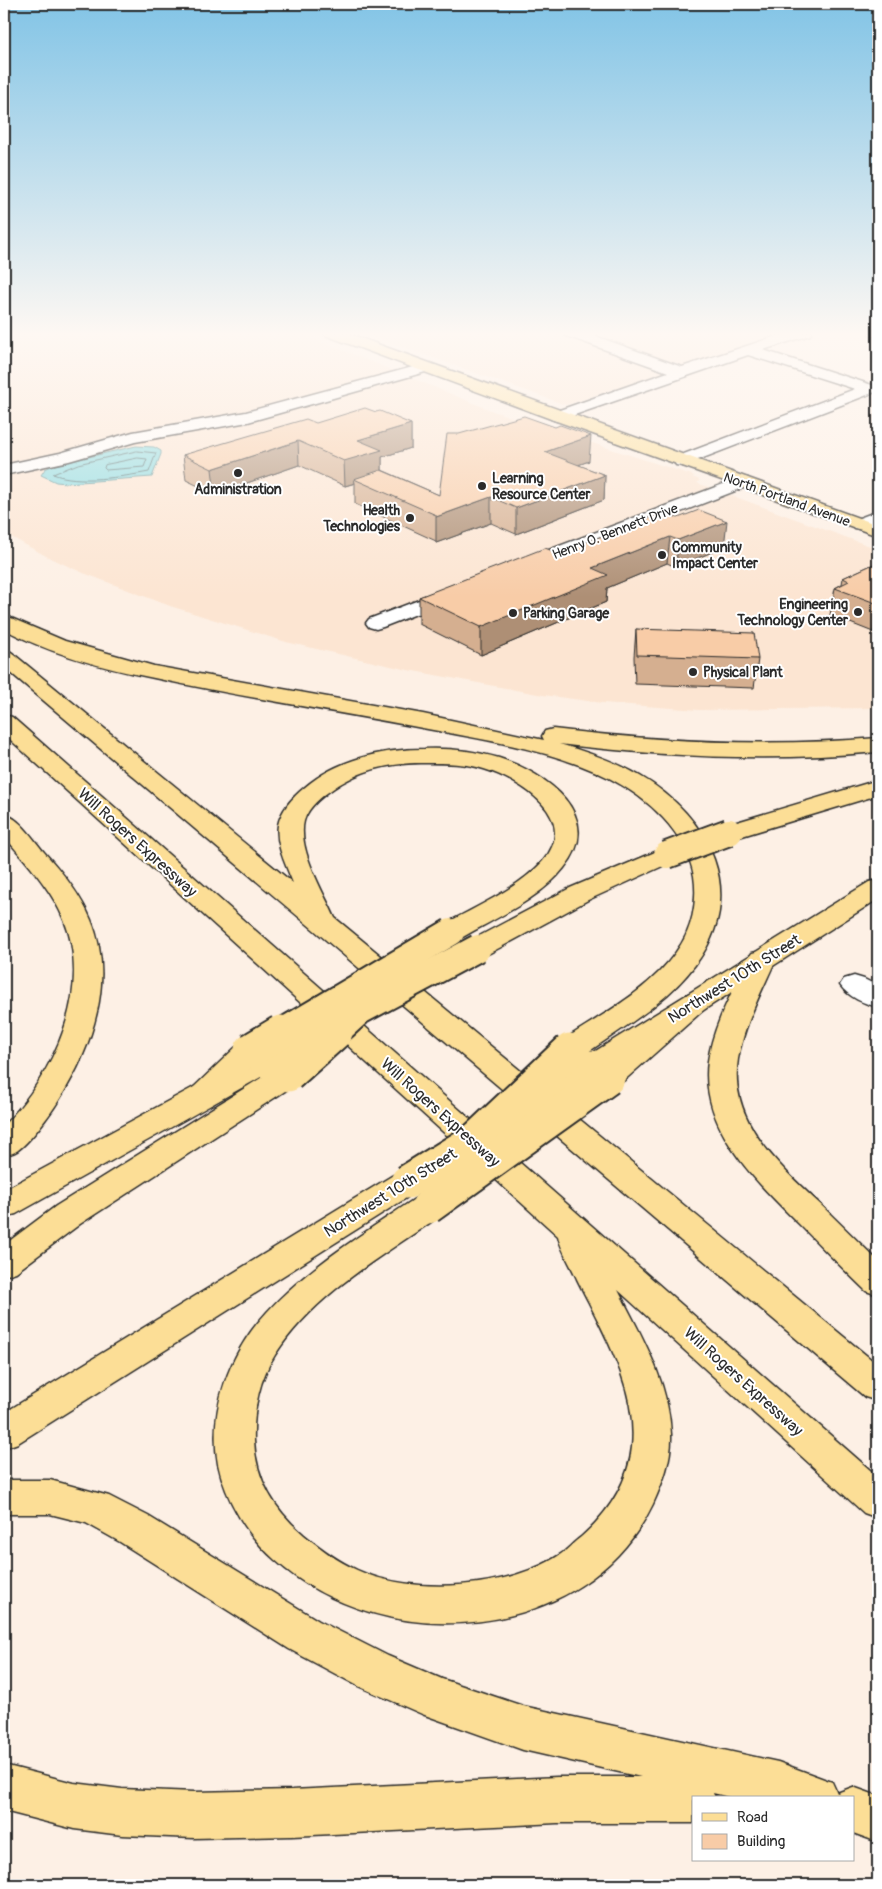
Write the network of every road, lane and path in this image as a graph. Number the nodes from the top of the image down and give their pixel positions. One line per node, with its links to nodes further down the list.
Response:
1 (233, 420): 4 (street)
2 (569, 420): 5 (main road, North Portland Avenue)
3 (789, 420): 5 (street)
4 (220, 422): 6 (street)
5 (682, 461): 7 (main road, North Portland Avenue)
6 (4, 470)
7 (742, 482): 9 (main road, North Portland Avenue); 11 (street, Henry O. Bennett Drive)
8 (878, 516): 9 (street)
9 (860, 524): 10 (main road, North Portland Avenue)
10 (878, 531)
11 (510, 571)
12 (465, 588): 14 (street)
13 (4, 620): 16 (main road)
14 (376, 623)
15 (4, 656): 22 (main road)
16 (309, 699): 18 (main road); 27 (main road)
17 (4, 722): 31 (main road, Will Rogers Expressway)
18 (878, 745)
19 (878, 787): 26 (main road, bridge)
20 (4, 821): 28 (main road)
21 (878, 888): 23 (main road, Northwest 10th Street)
22 (324, 923): 26 (main road, bridge); 34 (main road)
23 (762, 959): 27 (main road, Northwest 10th Street); 33 (main road)
24 (854, 984): 25 (street)
25 (878, 998)
26 (269, 1062): 30 (main road); 32 (main road)
27 (590, 1065): 29 (main road, bridge); 29 (main road, Northwest 10th Street, bridge)
28 (4, 1144)
29 (417, 1194): 31 (main road); 35 (main road, Northwest 10th Street)
30 (4, 1206)
31 (568, 1224): 37 (main road, Will Rogers Expressway)
32 (4, 1263)
33 (878, 1282)
34 (878, 1386)
35 (4, 1432)
36 (4, 1497): 39 (main road)
37 (878, 1501)
38 (4, 1788): 40 (main road)
39 (810, 1796)
40 (692, 1800)
41 (854, 1810): 42 (main road)
42 (878, 1819)
43 (854, 1820): 44 (main road)
44 (878, 1824)

